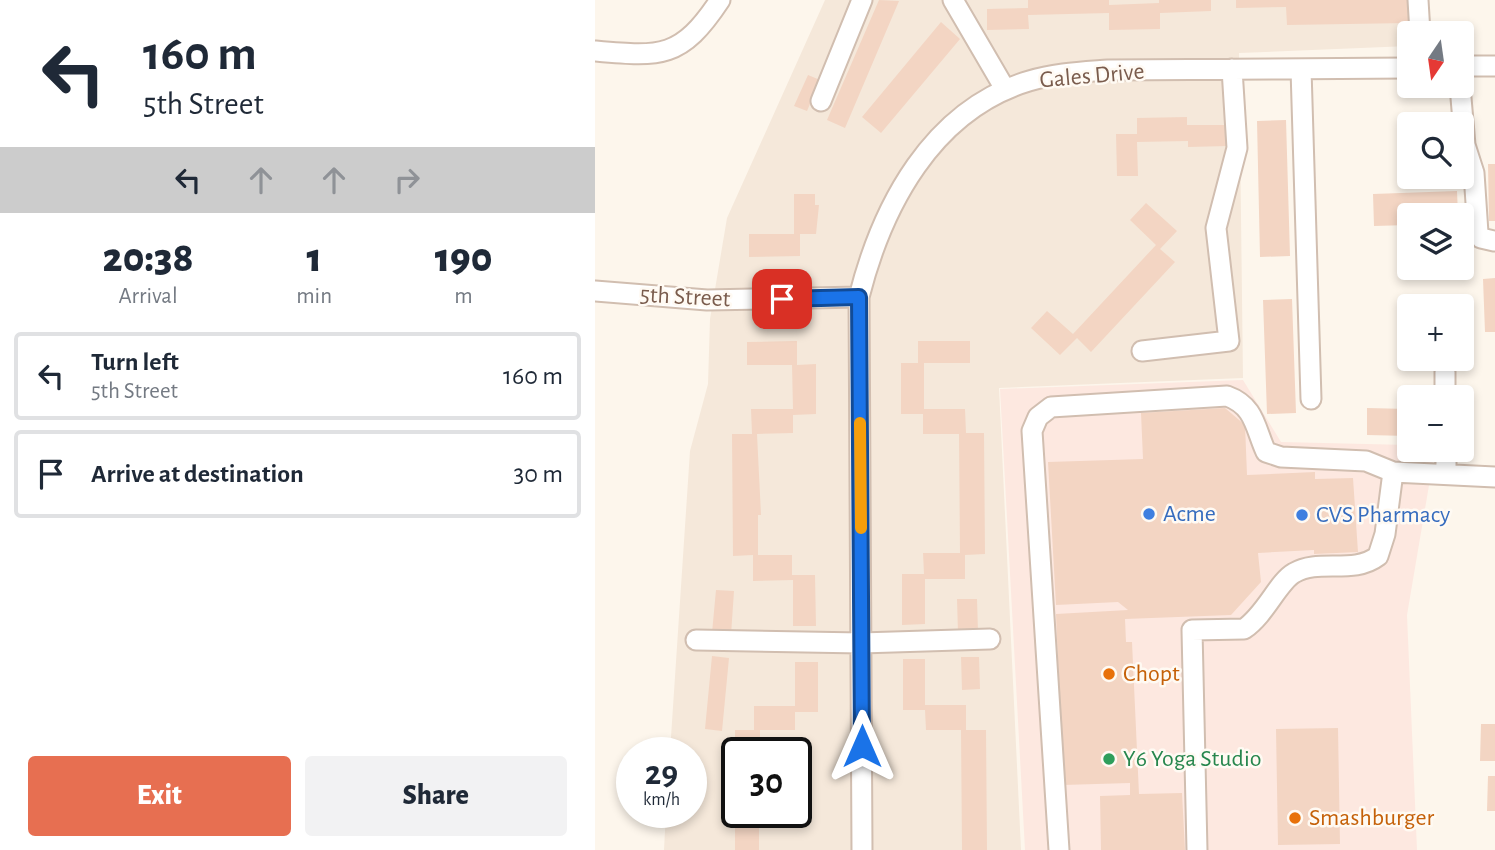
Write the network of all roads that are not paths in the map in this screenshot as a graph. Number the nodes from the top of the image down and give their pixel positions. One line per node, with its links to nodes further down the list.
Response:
1 (720, 0): 6 (street)
2 (862, 0): 14 (street)
3 (953, 0): 12 (street)
4 (1418, 0): 5 (street)
5 (1419, 21)
6 (595, 51)
7 (1474, 66): 8 (street)
8 (1495, 66)
9 (1397, 68): 11 (street, Gales Drive)
10 (1232, 69): 11 (street, Gales Drive); 12 (street, Gales Drive); 18 (street)
11 (1301, 69): 21 (street)
12 (1005, 89): 17 (street, Gales Drive)
13 (1461, 98): 15 (street)
14 (821, 101)
15 (1494, 241)
16 (595, 291): 17 (street, 5th Street)
17 (859, 297): 28 (street, Gales Drive)
18 (1142, 351)
19 (1445, 372): 20 (street)
20 (1445, 385)
21 (1311, 400)
22 (1446, 462): 24 (street)
23 (1392, 472): 24 (street); 30 (street); 31 (street)
24 (1446, 474): 25 (street)
25 (1495, 477)
26 (990, 639): 28 (street)
27 (696, 640): 28 (street)
28 (861, 643): 29 (street, Gales Drive)
29 (862, 850)
30 (1059, 850)
31 (1198, 850)

